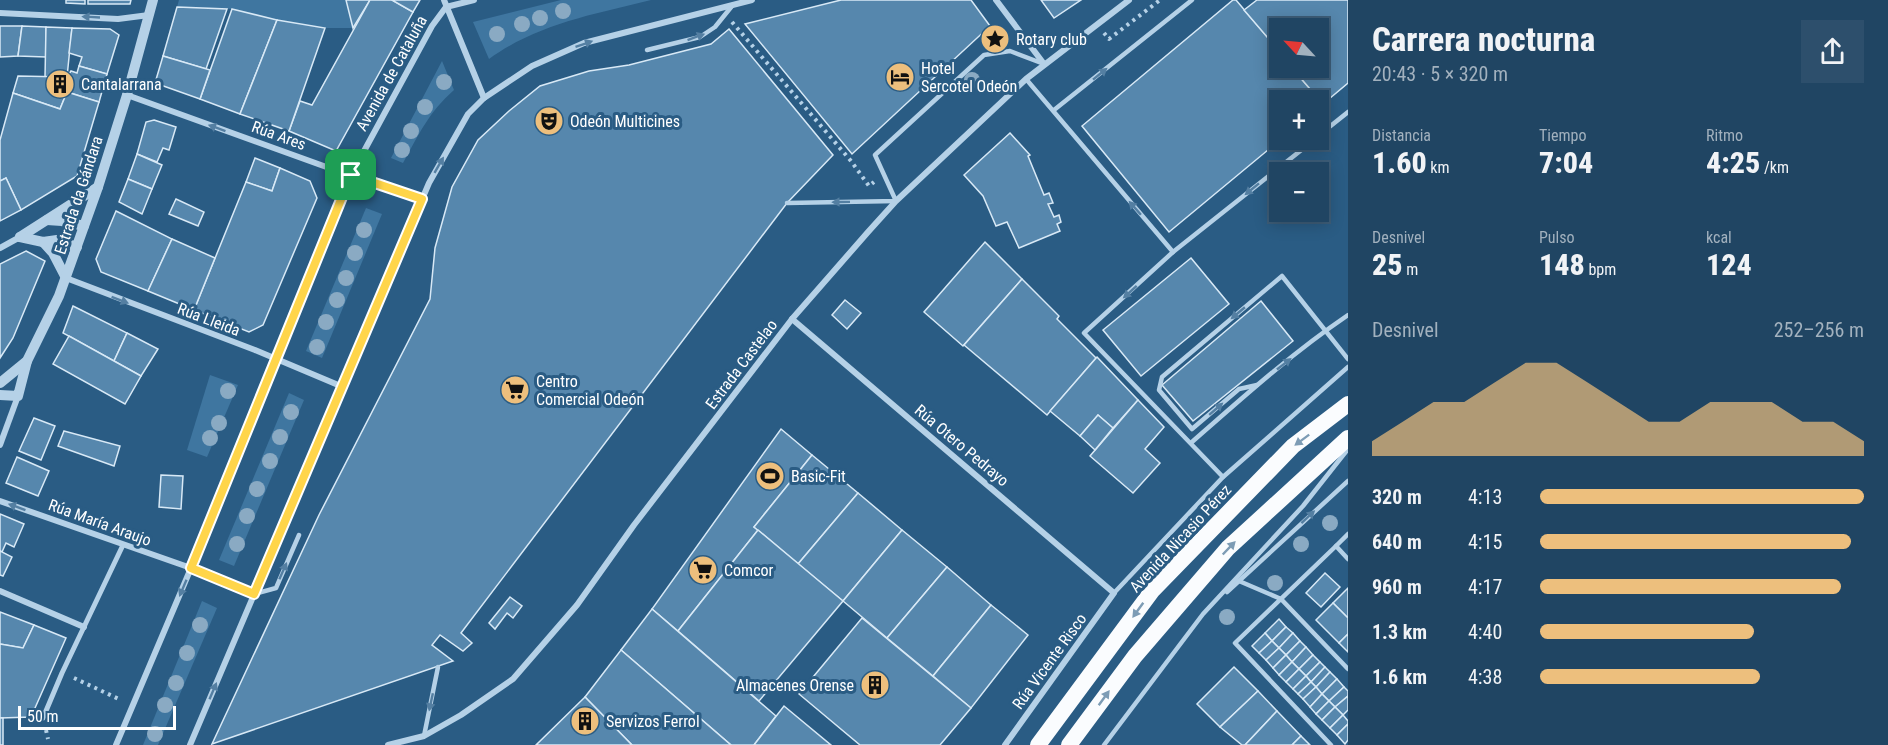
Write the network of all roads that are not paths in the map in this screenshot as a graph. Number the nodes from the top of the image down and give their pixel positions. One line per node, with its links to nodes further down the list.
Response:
1 (153, 0): 10 (street, Estrada da Gándara)
2 (474, 0): 7 (street, Avenida de Cataluña)
3 (752, 0): 8 (street)
4 (996, 0): 12 (street)
5 (1129, 0): 12 (street, Estrada Castelao)
6 (1192, 0): 16 (lane, one-way to 6)
7 (445, 3): 15 (street); 20 (street, Avenida de Cataluña)
8 (733, 4): 11 (lane, one-way to 8); 15 (street, one-way to 8)
9 (0, 13): 10 (street, one-way to 9)
10 (149, 15): 14 (street, Estrada da Gándara)
11 (647, 50)
12 (1044, 64): 13 (street, Estrada Castelao); 23 (lane)
13 (1026, 79): 16 (lane); 23 (street, Estrada Castelao)
14 (127, 95): 20 (street, Rúa Ares, one-way to 14); 21 (street, Estrada da Gándara)
15 (484, 98): 22 (street, one-way to 15)
16 (1054, 110): 31 (lane, one-way to 16)
17 (1348, 112): 18 (lane)
18 (1329, 127)
19 (1301, 150): 31 (lane, one-way to 31)
20 (351, 175): 22 (street, Rúa Ares); 36 (street, Avenida de Cataluña)
21 (98, 187): 25 (street); 26 (street, Estrada da Gándara)
22 (422, 199): 42 (street)
23 (896, 201): 24 (lane, one-way to 24); 34 (street, Estrada Castelao)
24 (787, 203)
25 (46, 220): 26 (street); 27 (street)
26 (84, 226): 29 (street, Estrada da Gándara)
27 (20, 237): 28 (street); 30 (street)
28 (43, 242): 29 (street); 32 (street)
29 (77, 247): 32 (street, Estrada da Gándara)
30 (0, 248)
31 (1173, 252): 47 (lane, one-way to 47)
32 (66, 278): 36 (street, Rúa Lleida, one-way to 36); 38 (street, Estrada da Gándara)
33 (1348, 315): 35 (lane)
34 (792, 319): 61 (street, Rúa Otero Pedrayo); 69 (street, Estrada Castelao)
35 (1326, 330): 37 (lane); 41 (lane, one-way to 35); 41 (lane, one-way to 41)
36 (276, 359): 42 (street, Rúa Lleida); 58 (street, Avenida de Cataluña)
37 (1348, 359)
38 (27, 361): 40 (street, Estrada da Gándara); 44 (street)
39 (1348, 367): 50 (lane)
40 (0, 383)
41 (1257, 385): 47 (lane)
42 (343, 387): 62 (street)
43 (0, 394): 44 (street)
44 (18, 396): 48 (street)
45 (1348, 404): 74 (highway, Avenida Nicasio Pérez, one-way to 74)
46 (1348, 438): 75 (highway, one-way to 46)
47 (1192, 442): 50 (lane)
48 (0, 445)
49 (1348, 449): 64 (lane)
50 (1223, 477): 61 (lane)
51 (1348, 481): 59 (lane, one-way to 51)
52 (0, 501): 55 (street, Rúa María Araujo, one-way to 52)
53 (1348, 534): 56 (lane)
54 (299, 535): 62 (lane, one-way to 54)
55 (123, 545): 58 (street, Rúa María Araujo); 65 (street)
56 (1336, 546): 57 (lane); 63 (lane)
57 (1348, 559)
58 (191, 568): 62 (street, Rúa María Araujo); 70 (street, Avenida de Cataluña, one-way to 70)
59 (1239, 581): 63 (lane); 64 (lane)
60 (0, 591): 65 (street)
61 (1114, 593): 73 (street, Rúa Vicente Risco)
62 (254, 594): 71 (street, one-way to 62)
63 (1281, 599): 67 (lane); 77 (lane)
64 (1203, 614): 76 (lane)
65 (84, 627): 68 (street)
66 (438, 667): 69 (lane, one-way to 69)
67 (1348, 669)
68 (43, 718)
69 (424, 736): 72 (street, Estrada Castelao)
70 (116, 745)
71 (190, 745)
72 (388, 745)
73 (1005, 745)
74 (1038, 745)
75 (1069, 745)
76 (1104, 745)
77 (1331, 745)

